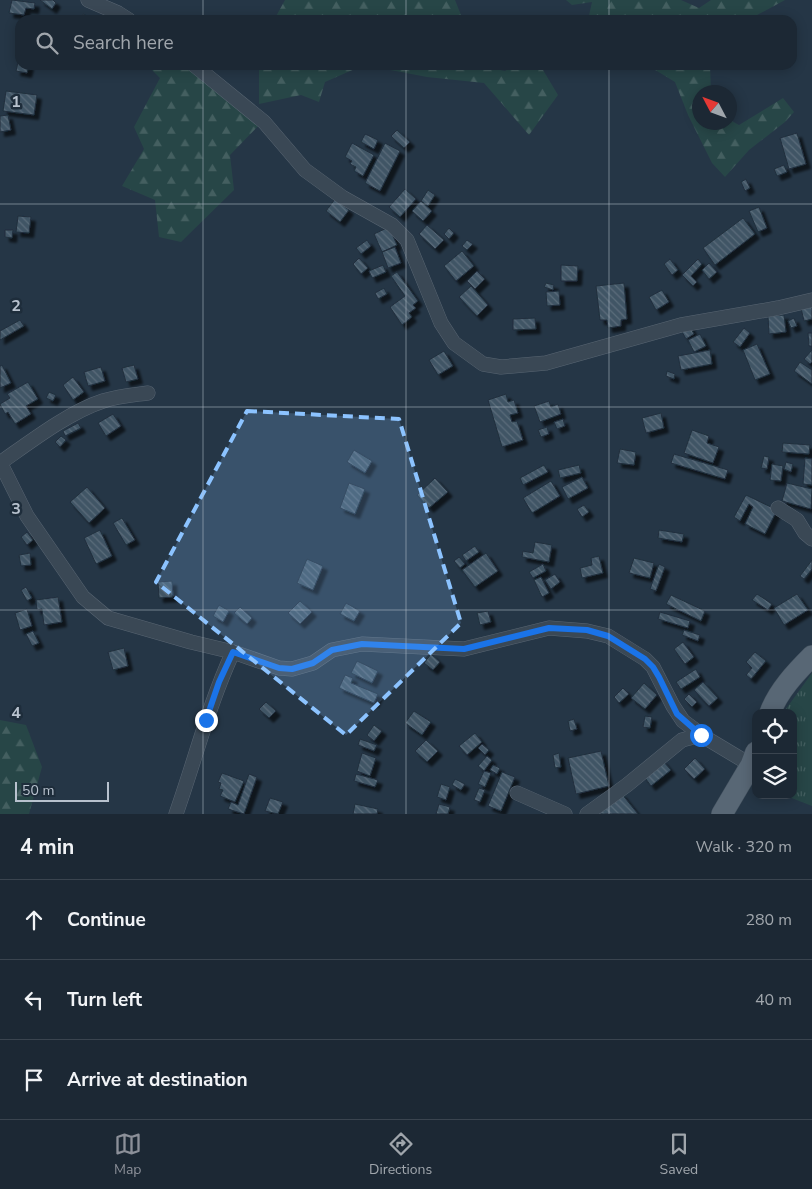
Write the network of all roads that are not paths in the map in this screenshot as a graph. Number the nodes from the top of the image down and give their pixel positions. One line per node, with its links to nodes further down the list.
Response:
1 (88, 0): 2 (street)
2 (121, 15)
3 (200, 70): 4 (street)
4 (812, 300)
5 (148, 393): 6 (street)
6 (0, 462): 9 (street)
7 (778, 508): 8 (street)
8 (812, 539)
9 (233, 652): 12 (street); 16 (street)
10 (812, 656): 11 (main road)
11 (772, 709)
12 (701, 735): 13 (street); 18 (street)
13 (752, 757)
14 (752, 762): 19 (main road)
15 (517, 793): 17 (street)
16 (176, 814)
17 (565, 814)
18 (587, 814)
19 (722, 814)

